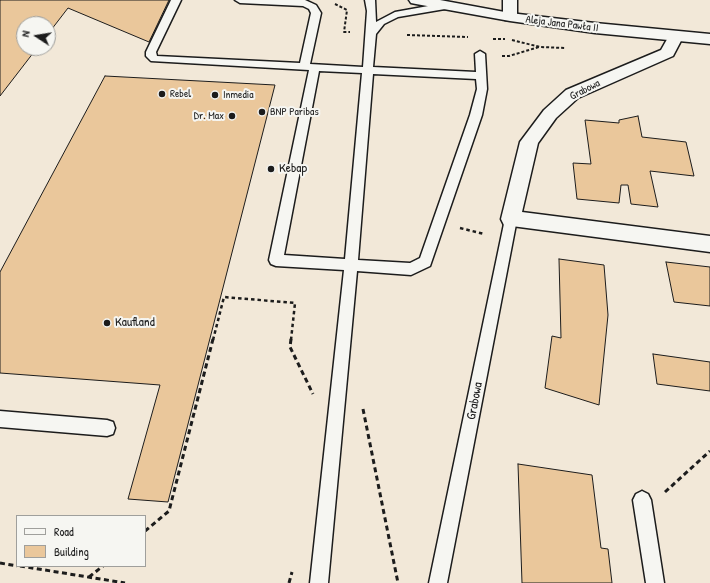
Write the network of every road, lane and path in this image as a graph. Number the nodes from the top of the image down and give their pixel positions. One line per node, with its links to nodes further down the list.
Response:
1 (176, 0): 17 (lane)
2 (240, 0): 17 (lane)
3 (370, 0): 9 (lane)
4 (416, 0): 7 (street, Aleja Jana Pawła II)
5 (510, 0): 8 (street)
6 (329, 1): 9 (path)
7 (445, 6): 8 (street, Aleja Jana Pawła II); 9 (lane)
8 (510, 17): 10 (street, Aleja Jana Pawła II)
9 (371, 33): 11 (path); 18 (lane)
10 (675, 36): 13 (street, Aleja Jana Pawła II); 20 (street, Grabowa)
11 (470, 38)
12 (493, 39): 15 (path)
13 (710, 39)
14 (571, 46): 15 (path)
15 (540, 47): 16 (path)
16 (480, 54): 19 (lane)
17 (310, 67): 18 (lane); 24 (lane)
18 (367, 70): 19 (lane); 24 (lane)
19 (482, 76): 21 (lane)
20 (511, 219): 22 (lane, Grabowa); 23 (street)
21 (438, 223): 22 (path); 24 (lane)
22 (507, 240): 39 (lane, Grabowa)
23 (710, 244)
24 (351, 265): 25 (lane)
25 (338, 401): 30 (path); 37 (lane); 38 (path)
26 (0, 419): 27 (lane)
27 (107, 428)
28 (710, 451): 29 (path)
29 (642, 500): 40 (lane)
30 (146, 530)
31 (0, 563): 32 (path)
32 (16, 566)
33 (24, 567): 35 (path)
34 (102, 567): 35 (path)
35 (89, 578): 36 (path)
36 (125, 583)
37 (319, 583)
38 (398, 583)
39 (438, 583)
40 (655, 583)

